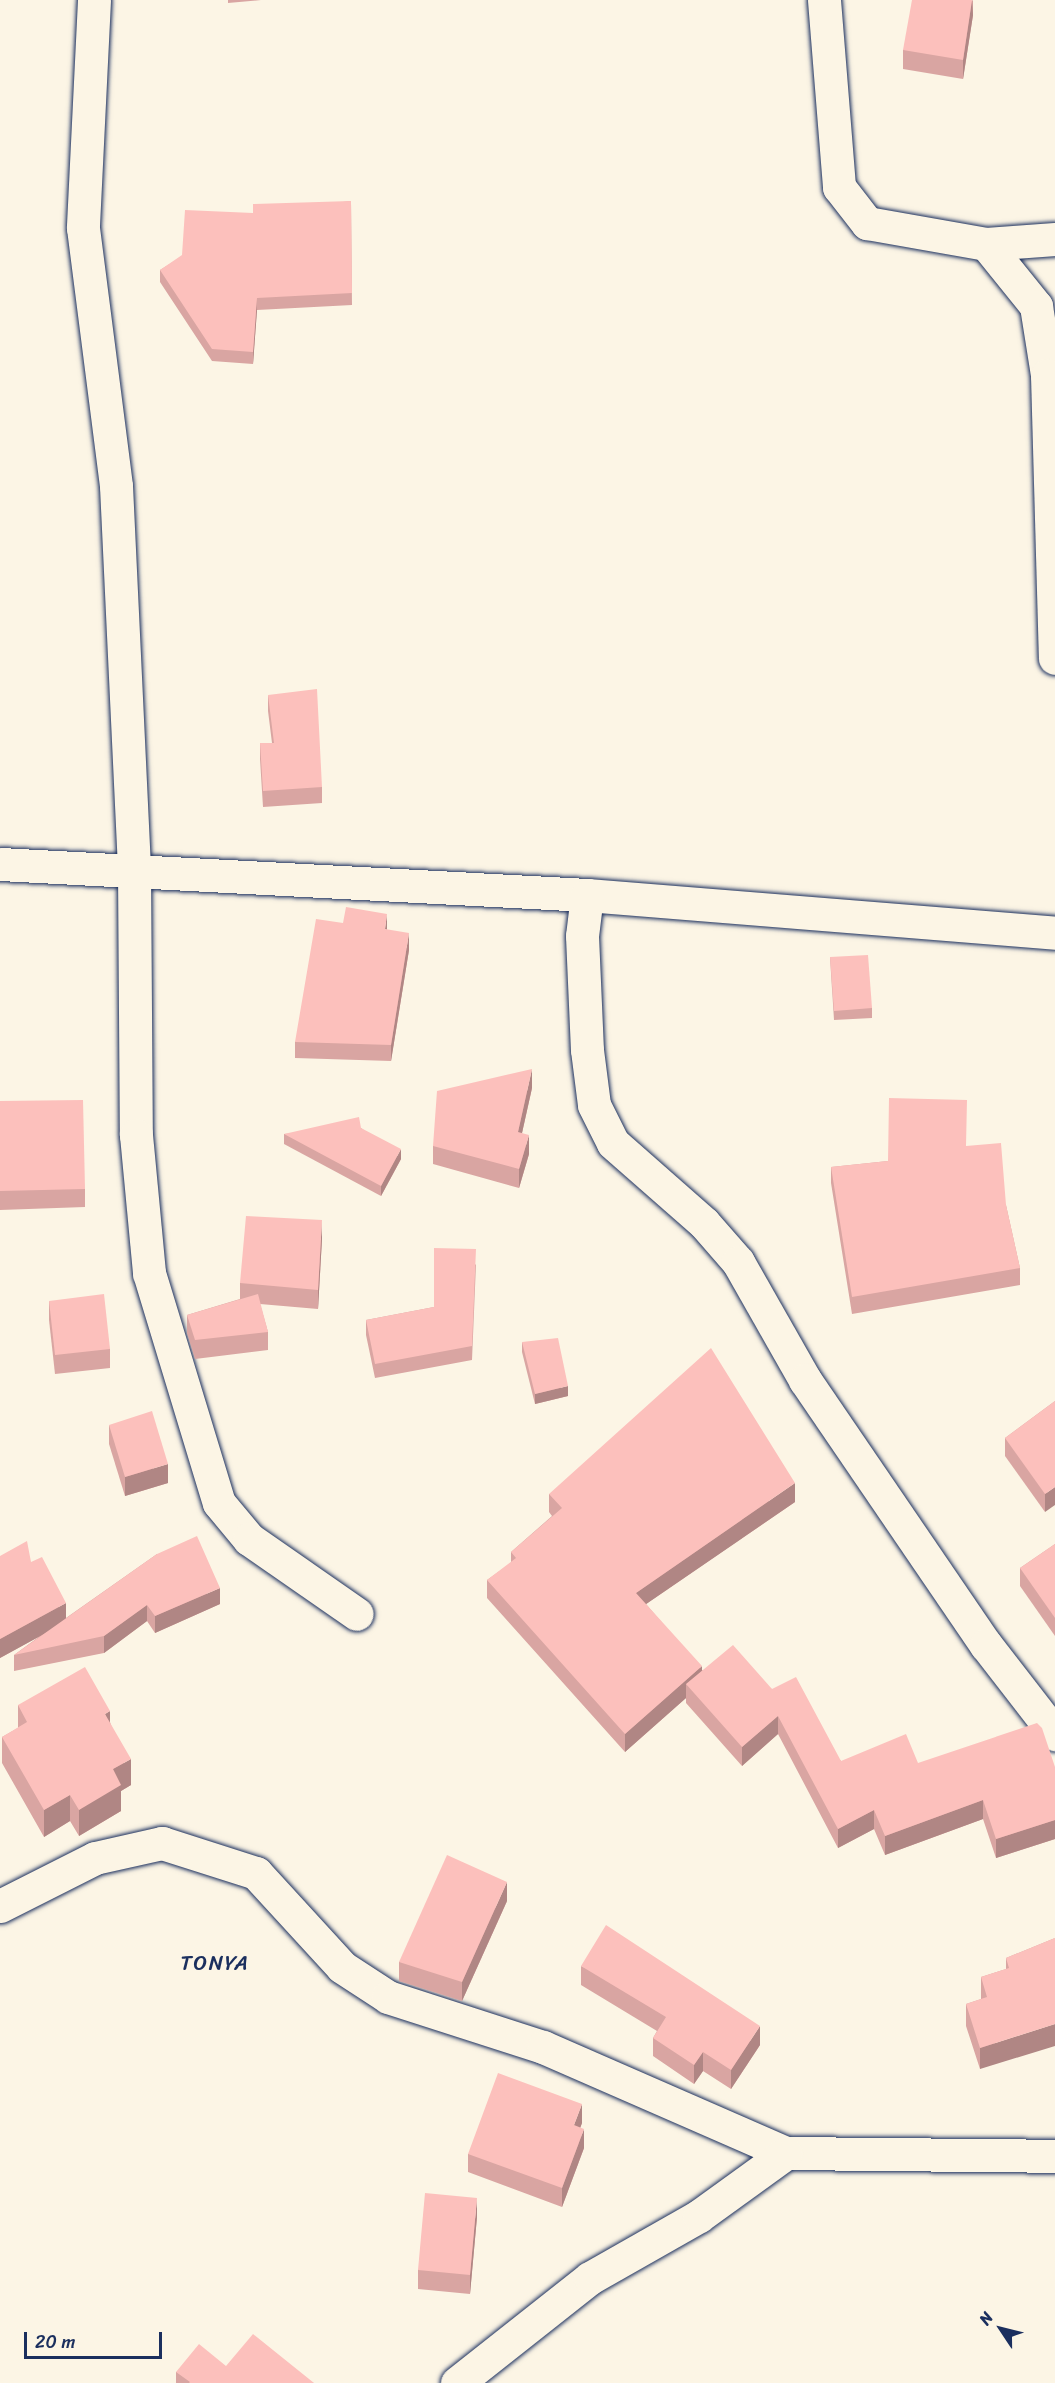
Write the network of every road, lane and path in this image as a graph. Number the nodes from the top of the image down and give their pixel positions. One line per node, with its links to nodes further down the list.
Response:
1 (94, 0): 7 (street)
2 (824, 0): 4 (street)
3 (1055, 239): 4 (street)
4 (986, 244): 5 (street)
5 (1055, 658)
6 (0, 864): 7 (street)
7 (134, 869): 8 (street); 10 (street)
8 (587, 895): 9 (street); 11 (street)
9 (1055, 933)
10 (357, 1614)
11 (1055, 1734)
12 (0, 1906): 13 (street)
13 (786, 2152): 14 (street); 15 (street)
14 (1055, 2156)
15 (457, 2383)

